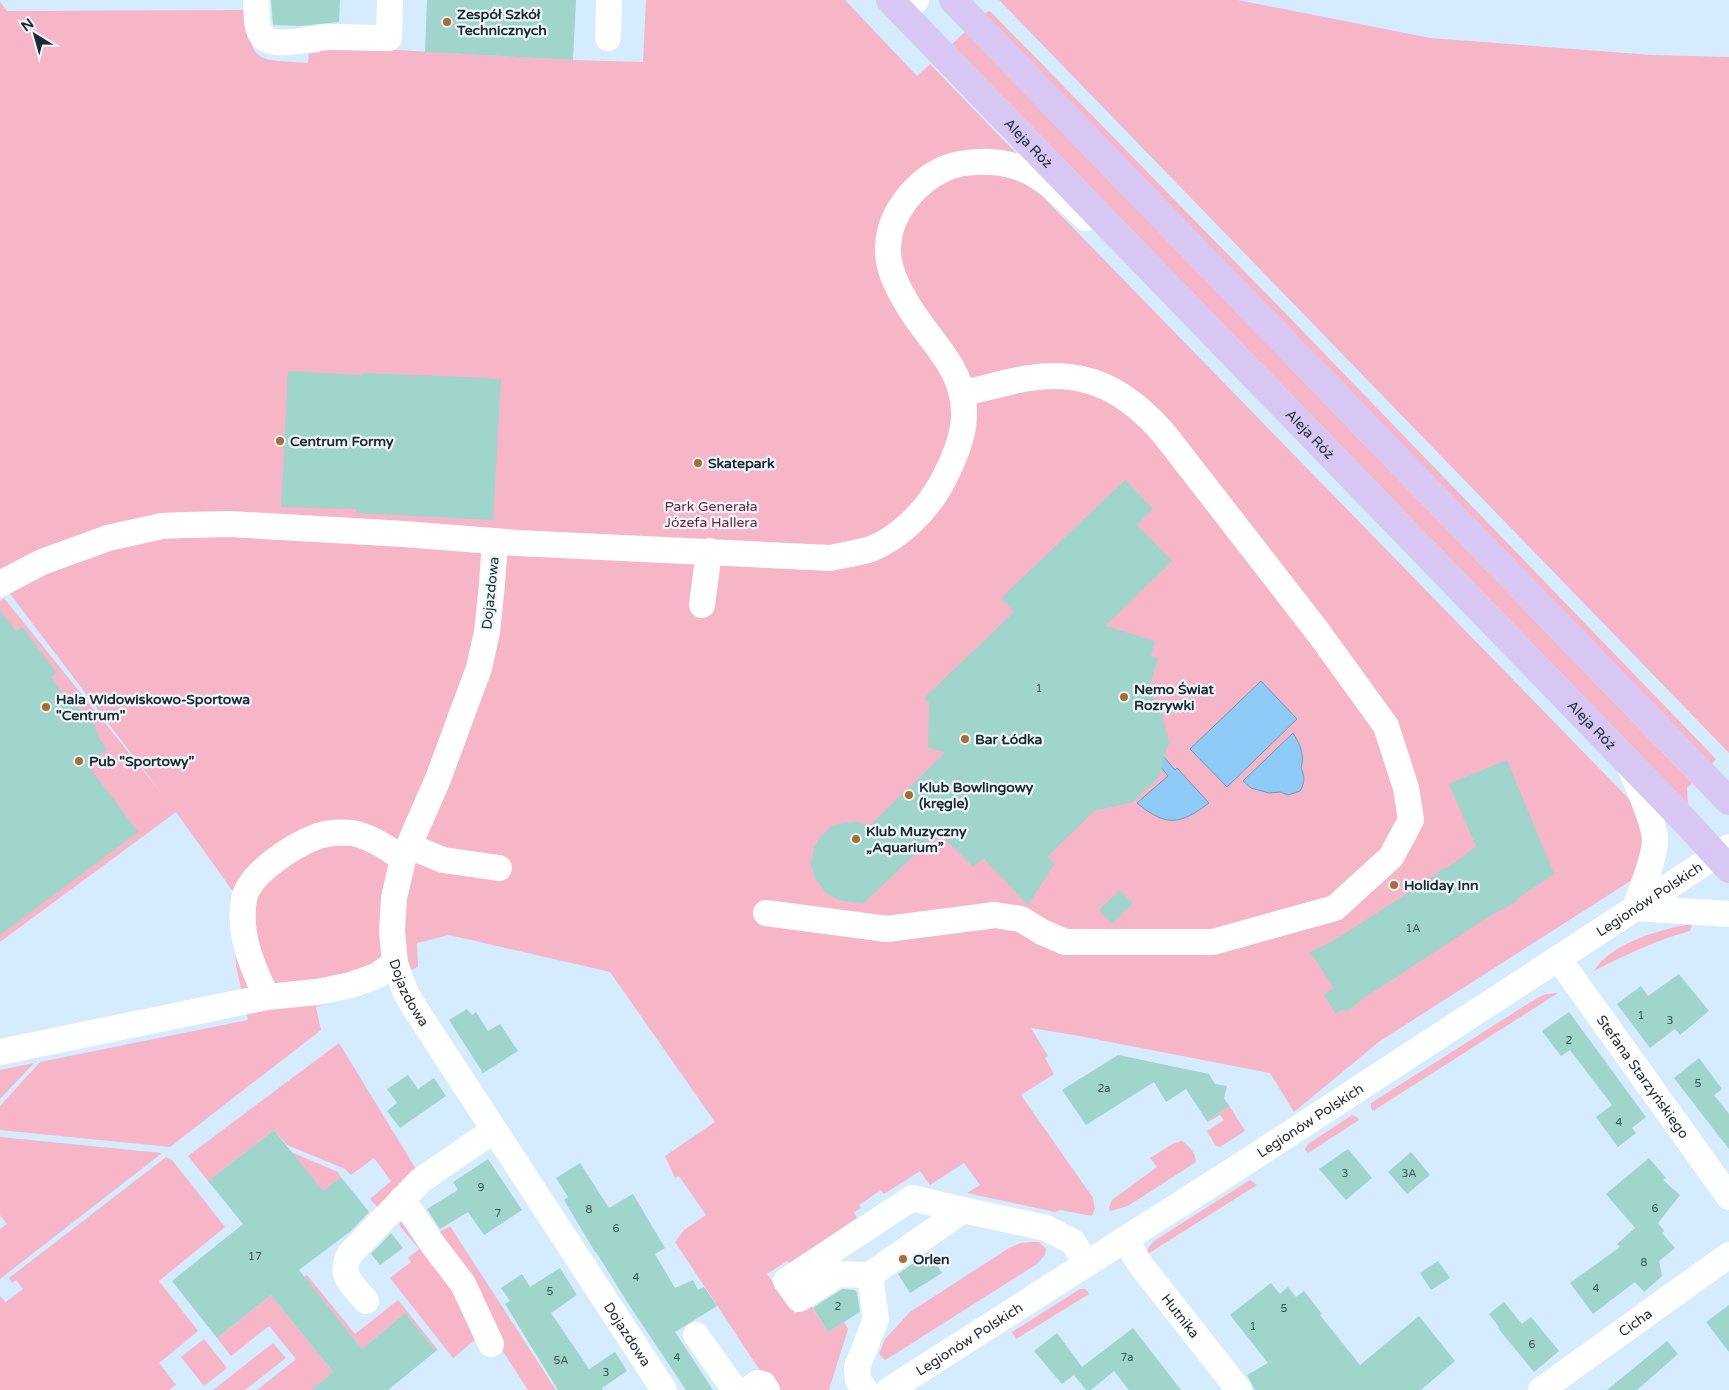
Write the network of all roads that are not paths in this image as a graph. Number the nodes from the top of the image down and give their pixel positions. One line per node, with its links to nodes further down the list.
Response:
1 (256, 0): 2 (street)
2 (390, 0)
3 (609, 0): 6 (street)
4 (953, 0): 14 (main road)
5 (903, 4): 7 (main road, Aleja Róż)
6 (608, 38)
7 (1180, 298): 8 (street); 13 (main road, Aleja Róż)
8 (963, 393): 10 (street); 19 (street)
9 (494, 541): 10 (street); 11 (street); 15 (street, Dojazdowa)
10 (709, 551): 12 (street)
11 (0, 584)
12 (702, 605)
13 (1628, 761): 16 (main road, Aleja Róż); 18 (street)
14 (1729, 801)
15 (406, 852): 17 (street); 22 (street, Dojazdowa); 23 (street)
16 (1725, 857): 18 (street, Legionów Polskich)
17 (499, 868)
18 (1635, 908): 20 (street); 21 (street, Legionów Polskich)
19 (766, 913)
20 (1729, 914)
21 (1558, 958): 26 (street, Stefana Starzyńskiego); 29 (street, Legionów Polskich)
22 (395, 963): 23 (street); 25 (street, Dojazdowa)
23 (268, 997): 24 (street)
24 (0, 1052)
25 (494, 1130): 27 (street); 36 (street, Dojazdowa)
26 (1729, 1196)
27 (402, 1199): 33 (street); 35 (street)
28 (963, 1210): 31 (street); 32 (street); 32 (street)
29 (1125, 1239): 31 (street, Legionów Polskich); 42 (street, Hutnika)
30 (1729, 1255): 43 (street, Cicha)
31 (1086, 1264): 41 (street, Legionów Polskich)
32 (870, 1275): 40 (street)
33 (366, 1301)
34 (696, 1335): 37 (street)
35 (491, 1344)
36 (664, 1390)
37 (735, 1390)
38 (748, 1390): 39 (street)
39 (767, 1390)
40 (865, 1390)
41 (889, 1390)
42 (1239, 1390)
43 (1541, 1390)

